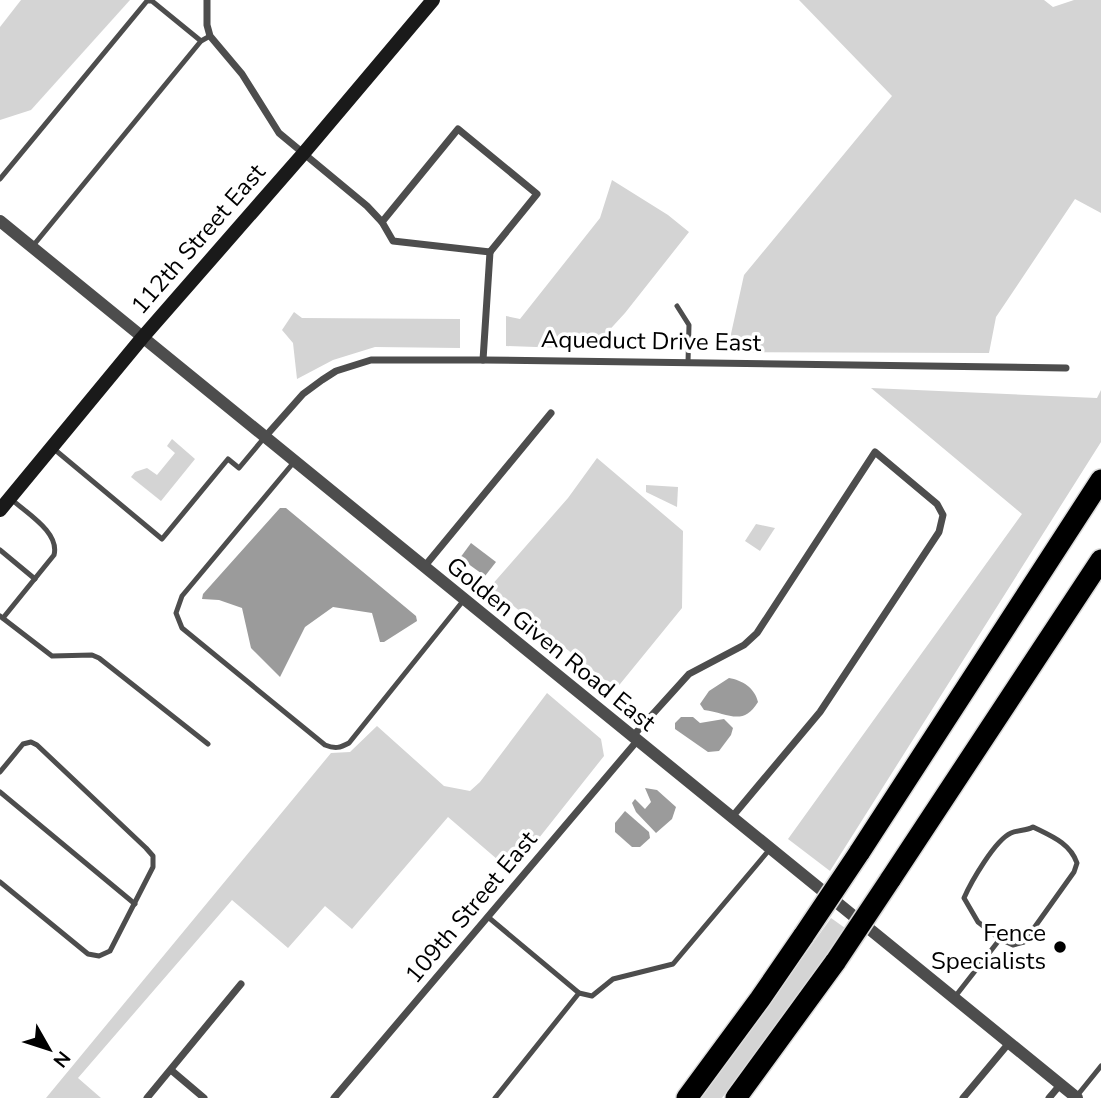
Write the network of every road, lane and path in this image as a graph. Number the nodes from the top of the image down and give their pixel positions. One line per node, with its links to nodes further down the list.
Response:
1 (207, 0): 3 (street)
2 (433, 0): 5 (main road, 112th Street East)
3 (210, 36): 4 (lane); 5 (street)
4 (201, 41): 6 (lane); 9 (lane)
5 (303, 154): 8 (street); 12 (main road, 112th Street East)
6 (0, 179)
7 (0, 221): 9 (street, Golden Given Road East)
8 (382, 222): 10 (street); 10 (street)
9 (32, 247): 12 (street, Golden Given Road East)
10 (490, 251): 13 (street)
11 (677, 306): 14 (lane)
12 (142, 338): 17 (street, Golden Given Road East); 18 (main road, 112th Street East)
13 (483, 360): 14 (street, Aqueduct Drive East); 17 (street, Aqueduct Drive East)
14 (688, 362): 15 (street, Aqueduct Drive East)
15 (1066, 368)
16 (551, 413): 25 (street)
17 (264, 438): 18 (lane); 19 (street, Golden Given Road East)
18 (52, 447): 21 (main road, 112th Street East)
19 (294, 462): 25 (street, Golden Given Road East); 27 (lane)
20 (1101, 480): 50 (highway, bridge)
21 (10, 498): 22 (main road, 112th Street East); 26 (lane)
22 (0, 510)
23 (0, 550): 26 (lane)
24 (1101, 559): 51 (highway, bridge)
25 (424, 567): 27 (street, Golden Given Road East)
26 (35, 579): 28 (lane)
27 (464, 600): 29 (street, Golden Given Road East)
28 (1, 617): 30 (lane)
29 (635, 739): 33 (street, Golden Given Road East); 33 (street, 109th Street East); 37 (street, 109th Street East)
30 (208, 744)
31 (0, 772): 36 (lane)
32 (0, 792): 36 (lane)
33 (732, 817): 34 (street, Golden Given Road East)
34 (770, 849): 40 (lane); 41 (street, Golden Given Road East)
35 (0, 881): 36 (lane)
36 (135, 904)
37 (488, 917): 40 (lane); 48 (street, 109th Street East)
38 (1000, 939): 38 (lane); 41 (lane)
39 (241, 984): 44 (street)
40 (579, 993): 49 (lane)
41 (954, 998): 42 (street, Golden Given Road East)
42 (1009, 1043): 45 (street, Golden Given Road East); 52 (street)
43 (1101, 1066): 54 (lane)
44 (171, 1070): 46 (street); 47 (street)
45 (1060, 1084): 53 (street); 54 (street, Golden Given Road East)
46 (147, 1098)
47 (204, 1098)
48 (334, 1098)
49 (495, 1098)
50 (687, 1098)
51 (736, 1098)
52 (963, 1098)
53 (1049, 1098)
54 (1077, 1098)

